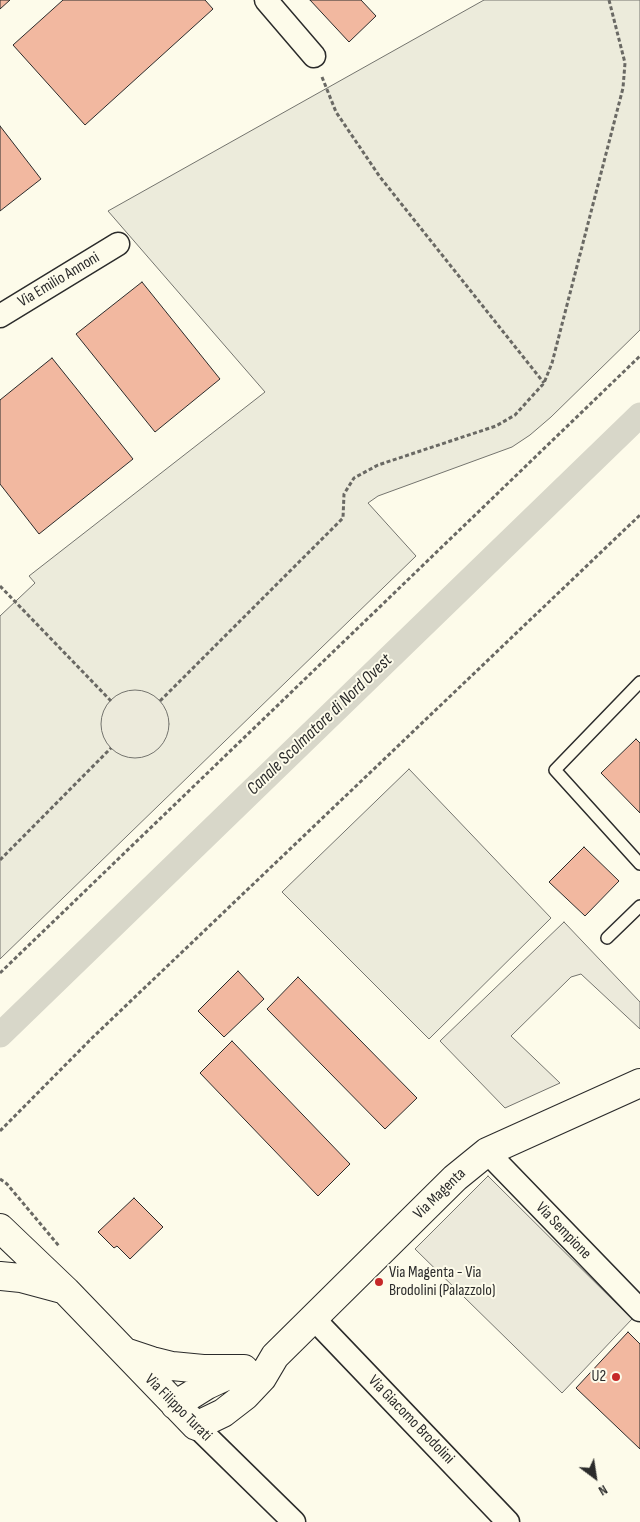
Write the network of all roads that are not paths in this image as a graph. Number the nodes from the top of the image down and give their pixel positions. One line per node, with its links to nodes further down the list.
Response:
1 (266, 0): 2 (street)
2 (314, 56)
3 (118, 244): 4 (street, Via Emilio Annoni)
4 (0, 316)
5 (640, 682): 6 (lane)
6 (640, 864)
7 (640, 906): 8 (lane)
8 (607, 938)
9 (640, 1083): 10 (street, Via Magenta)
10 (487, 1152): 14 (street, Via Sempione); 15 (street, Via Magenta)
11 (0, 1228): 13 (street, Via Filippo Turati)
12 (0, 1276): 13 (street, Via Filippo Turati)
13 (66, 1291): 16 (street, Via Filippo Turati)
14 (640, 1310)
15 (314, 1318): 17 (street, Via Magenta); 22 (street, Via Giacomo Brodolini)
16 (125, 1352): 18 (street, Via Magenta); 19 (street, Via Filippo Turati)
17 (275, 1356): 18 (street, Via Magenta); 20 (street, Via Magenta)
18 (244, 1369): 19 (street, Via Magenta)
19 (175, 1405): 20 (street, Via Filippo Turati)
20 (196, 1426): 21 (street, Via Filippo Turati)
21 (294, 1522)
22 (508, 1522)

